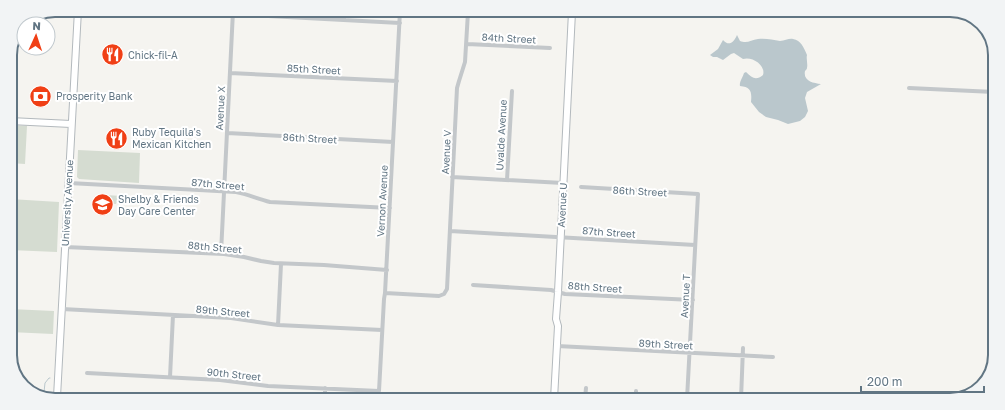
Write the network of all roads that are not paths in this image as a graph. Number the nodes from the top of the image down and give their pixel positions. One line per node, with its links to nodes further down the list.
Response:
1 (78, 17): 17 (street, University Avenue)
2 (233, 17): 11 (street, Avenue X)
3 (289, 17): 7 (street)
4 (400, 17): 8 (street, Vernon Avenue)
5 (468, 17): 9 (street, Avenue V)
6 (572, 17): 22 (street, Avenue U)
7 (344, 20): 8 (street)
8 (400, 23): 12 (street, Vernon Avenue)
9 (467, 44): 10 (street, 84th Street); 20 (street, Avenue V)
10 (550, 48)
11 (230, 73): 12 (street, 85th Street); 18 (street, Avenue X)
12 (396, 82): 19 (street, Vernon Avenue)
13 (910, 88): 15 (street)
14 (512, 91): 21 (street, Uvalde Avenue)
15 (988, 92)
16 (17, 121): 17 (street)
17 (72, 124): 23 (street, University Avenue)
18 (227, 133): 19 (street, 86th Street); 25 (street, Avenue X)
19 (393, 142): 27 (street, Vernon Avenue)
20 (452, 177): 21 (street); 28 (street, Avenue V)
21 (507, 180): 22 (street)
22 (563, 183): 29 (street, Avenue U)
23 (68, 184): 25 (street, 87th Street); 31 (street, University Avenue)
24 (581, 187): 26 (street, 86th Street)
25 (224, 192): 27 (street, 87th Street); 32 (street, Avenue X)
26 (698, 194): 30 (street, Avenue T)
27 (390, 208): 34 (street, Vernon Avenue)
28 (450, 231): 29 (street, 87th Street); 37 (street, Avenue V)
29 (560, 237): 30 (street, 87th Street); 36 (street, Avenue U)
30 (696, 245): 38 (street, Avenue T)
31 (65, 247): 32 (street, 88th Street); 39 (street, University Avenue)
32 (221, 254): 33 (street, 88th Street)
33 (281, 264): 34 (street, 88th Street); 41 (street)
34 (387, 270): 37 (street, Vernon Avenue)
35 (473, 285): 36 (street, 88th Street)
36 (558, 292): 38 (street, 88th Street); 43 (street, Avenue U)
37 (386, 293): 42 (street, Vernon Avenue)
38 (692, 300): 45 (street, Avenue T)
39 (62, 309): 40 (street, 89th Street); 53 (street, University Avenue)
40 (173, 315): 41 (street, 89th Street); 49 (street)
41 (278, 325): 42 (street, 89th Street)
42 (382, 330): 52 (street, Vernon Avenue)
43 (557, 346): 45 (street, 89th Street); 55 (street, Avenue U)
44 (743, 348): 46 (street)
45 (689, 353): 46 (street, 89th Street); 57 (street, Avenue T)
46 (742, 356): 47 (street, 89th Street); 58 (street)
47 (773, 357)
48 (87, 374): 49 (street, 90th Street)
49 (170, 378): 50 (street, 90th Street)
50 (325, 388): 52 (street, 90th Street); 54 (street)
51 (586, 388): 56 (street)
52 (379, 391)
53 (57, 393)
54 (325, 393)
55 (554, 393)
56 (586, 393)
57 (687, 393)
58 (741, 393)

